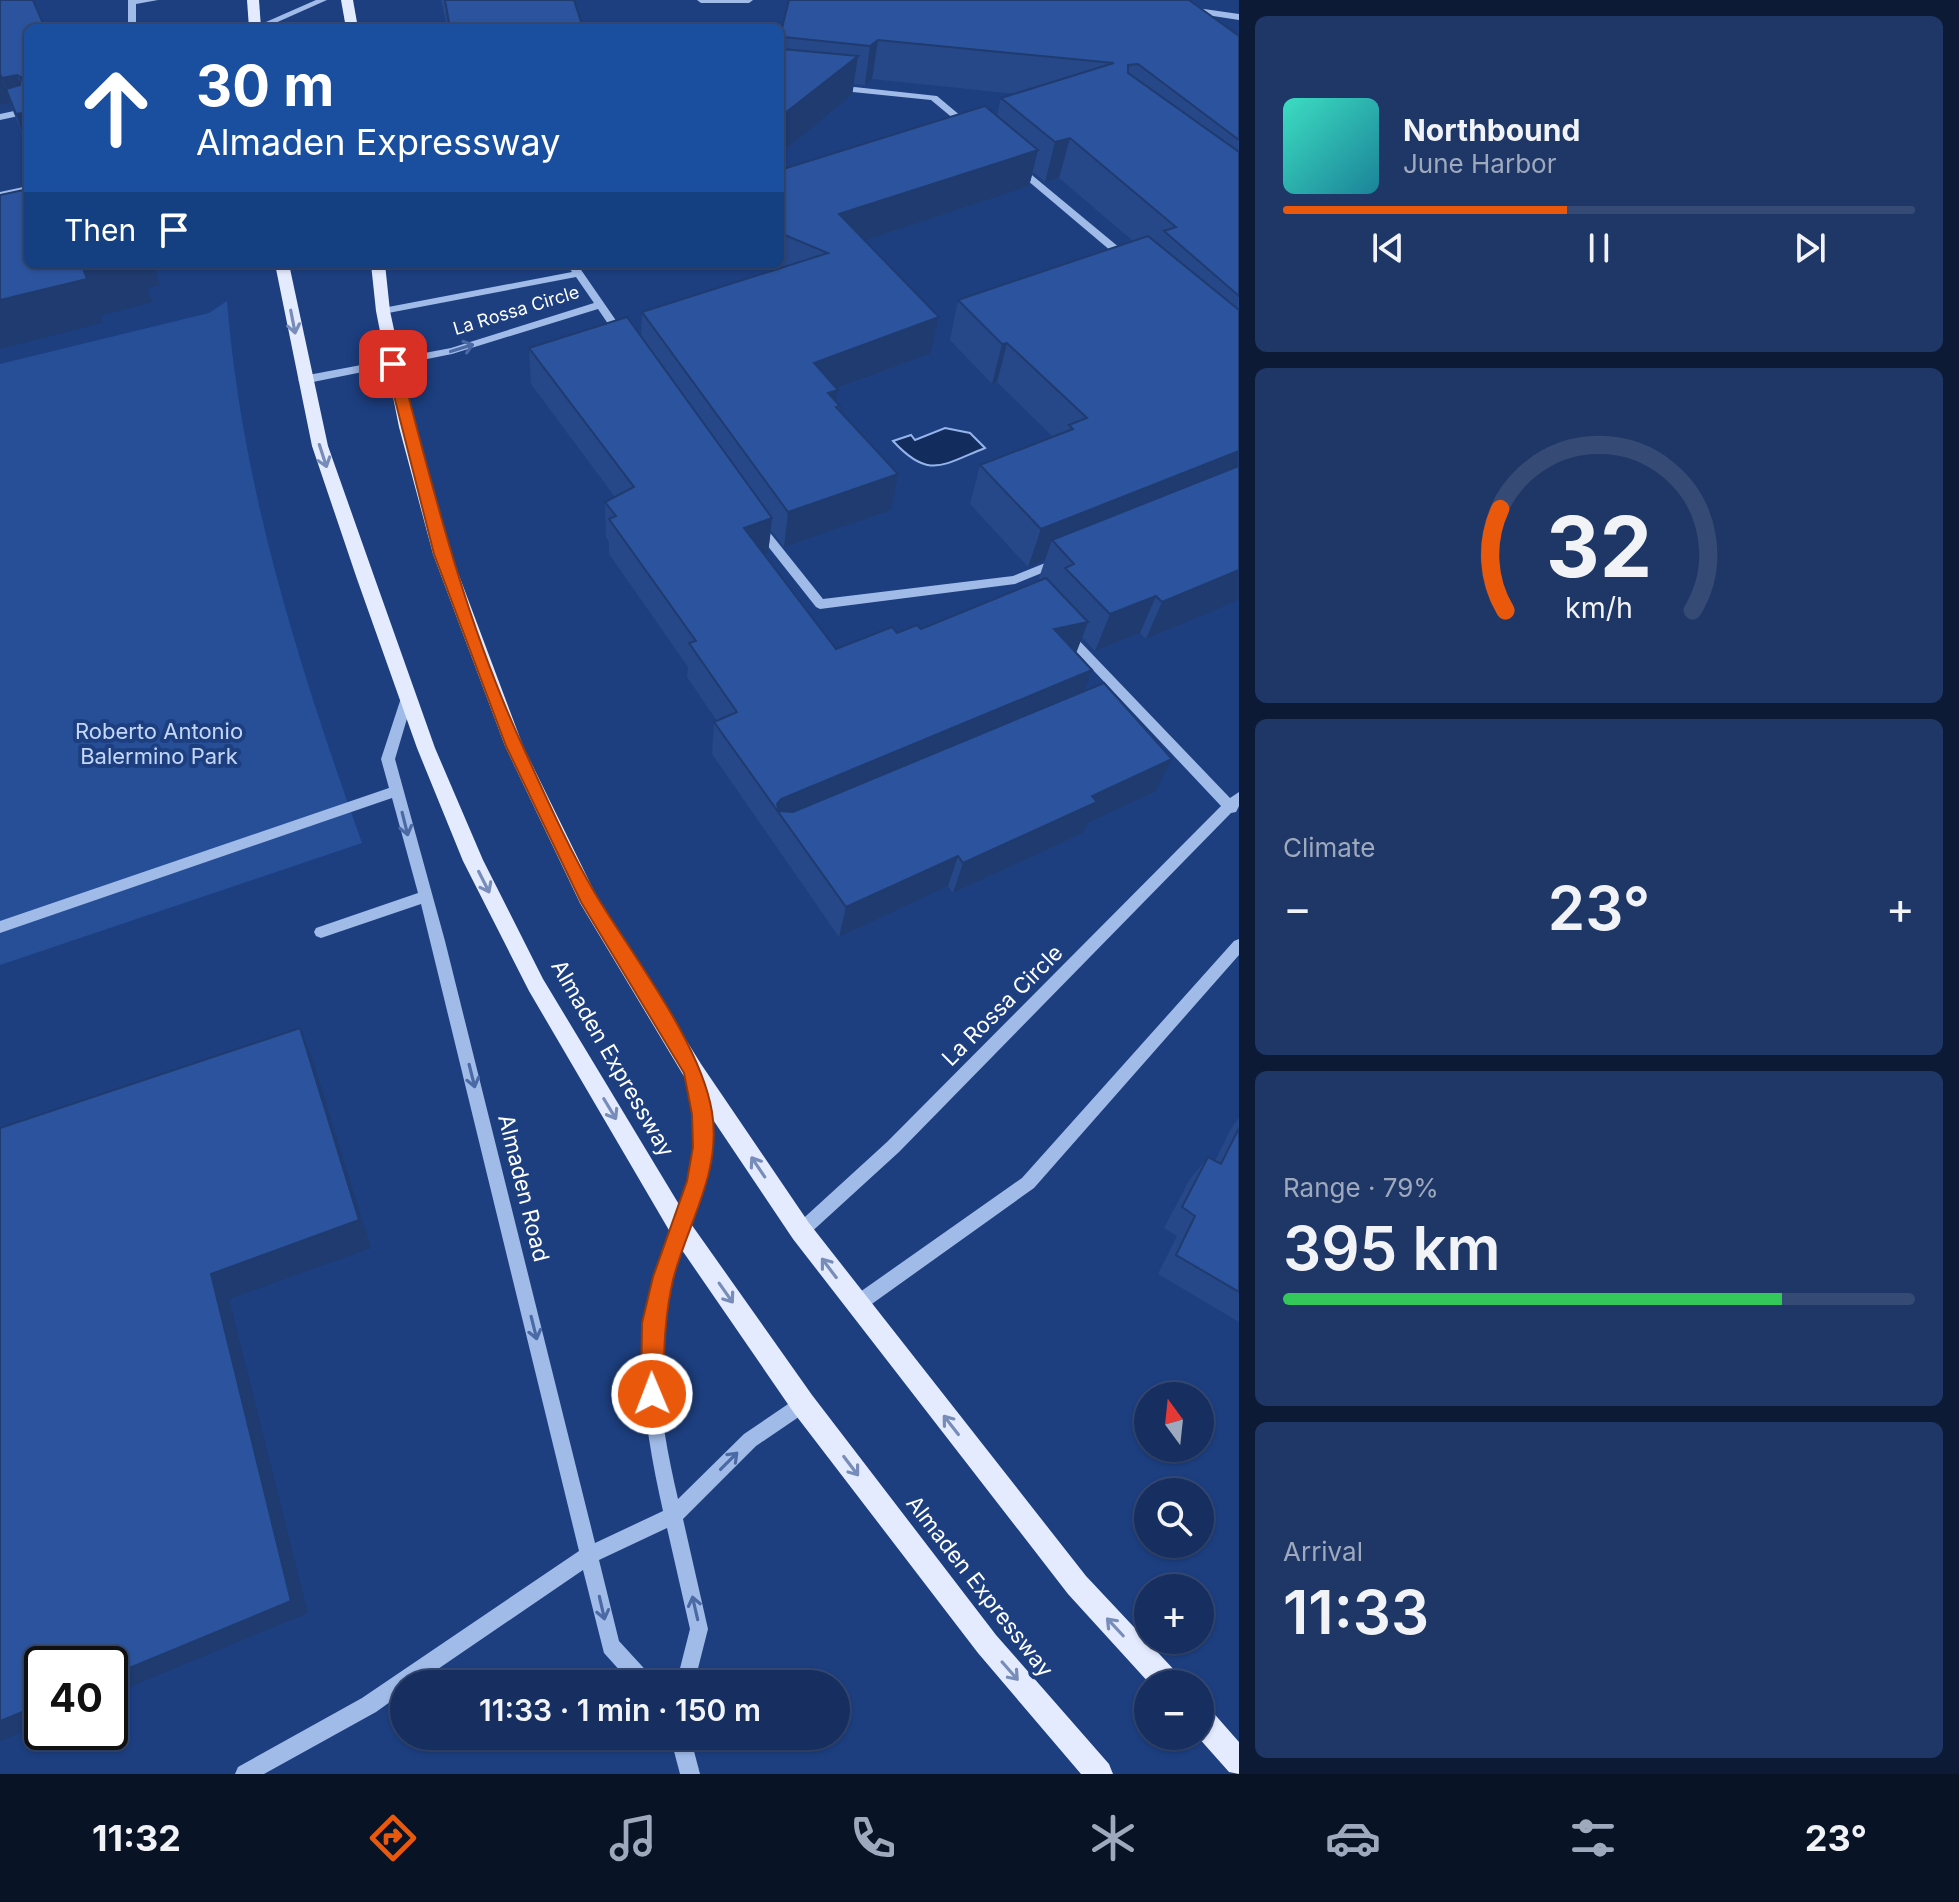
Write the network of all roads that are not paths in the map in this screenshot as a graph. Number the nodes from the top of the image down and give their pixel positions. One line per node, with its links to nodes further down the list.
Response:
1 (154, 0): 7 (street)
2 (253, 0): 11 (main road)
3 (323, 0): 12 (street)
4 (347, 0): 13 (main road)
5 (701, 0): 6 (street)
6 (749, 0)
7 (132, 1): 10 (street)
8 (1184, 9): 9 (street)
9 (1239, 17)
10 (132, 24)
11 (256, 24)
12 (266, 24)
13 (351, 24)
14 (826, 87): 17 (street)
15 (24, 112): 16 (street)
16 (0, 117)
17 (982, 138)
18 (1007, 158): 24 (street)
19 (24, 190): 20 (street)
20 (0, 195)
21 (283, 268): 29 (main road, Almaden Expressway, one-way to 29)
22 (378, 268): 26 (main road)
23 (575, 269): 25 (street, La Rossa Circle); 26 (street, La Rossa Circle)
24 (1139, 269)
25 (600, 305): 27 (street, La Rossa Circle); 28 (street, La Rossa Circle, one-way to 25)
26 (383, 311): 28 (main road)
27 (630, 346)
28 (393, 364): 29 (street, La Rossa Circle); 44 (main road)
29 (303, 380): 36 (main road, Almaden Expressway, one-way to 36)
30 (754, 519): 32 (street)
31 (1069, 558): 32 (street)
32 (1015, 580): 33 (street)
33 (1025, 591)
34 (1058, 625): 35 (street, La Rossa Circle)
35 (1123, 693): 37 (street); 39 (street, La Rossa Circle)
36 (408, 695): 38 (street, Almaden Road); 45 (main road, Almaden Expressway, one-way to 45)
37 (1109, 699)
38 (396, 791): 40 (street, Almaden Road, one-way to 40); 41 (street)
39 (1235, 802): 46 (street, La Rossa Circle)
40 (423, 897): 42 (street); 50 (street, Almaden Road, one-way to 50)
41 (0, 927)
42 (321, 932)
43 (1239, 945): 47 (street)
44 (693, 1071): 45 (street); 46 (main road, one-way to 44)
45 (681, 1229): 48 (main road, Almaden Expressway, one-way to 48); 49 (street)
46 (801, 1231): 47 (main road, one-way to 46)
47 (856, 1305): 53 (main road, one-way to 47)
48 (803, 1404): 49 (street, one-way to 48); 59 (main road, Almaden Expressway, one-way to 59)
49 (673, 1516): 50 (street); 52 (street, one-way to 49)
50 (589, 1555): 51 (street, Almaden Road, one-way to 51); 57 (street)
51 (632, 1670)
52 (689, 1670)
53 (1155, 1670)
54 (1214, 1734): 56 (main road)
55 (684, 1750): 58 (street)
56 (1239, 1762)
57 (245, 1774)
58 (690, 1774)
59 (1099, 1774)

